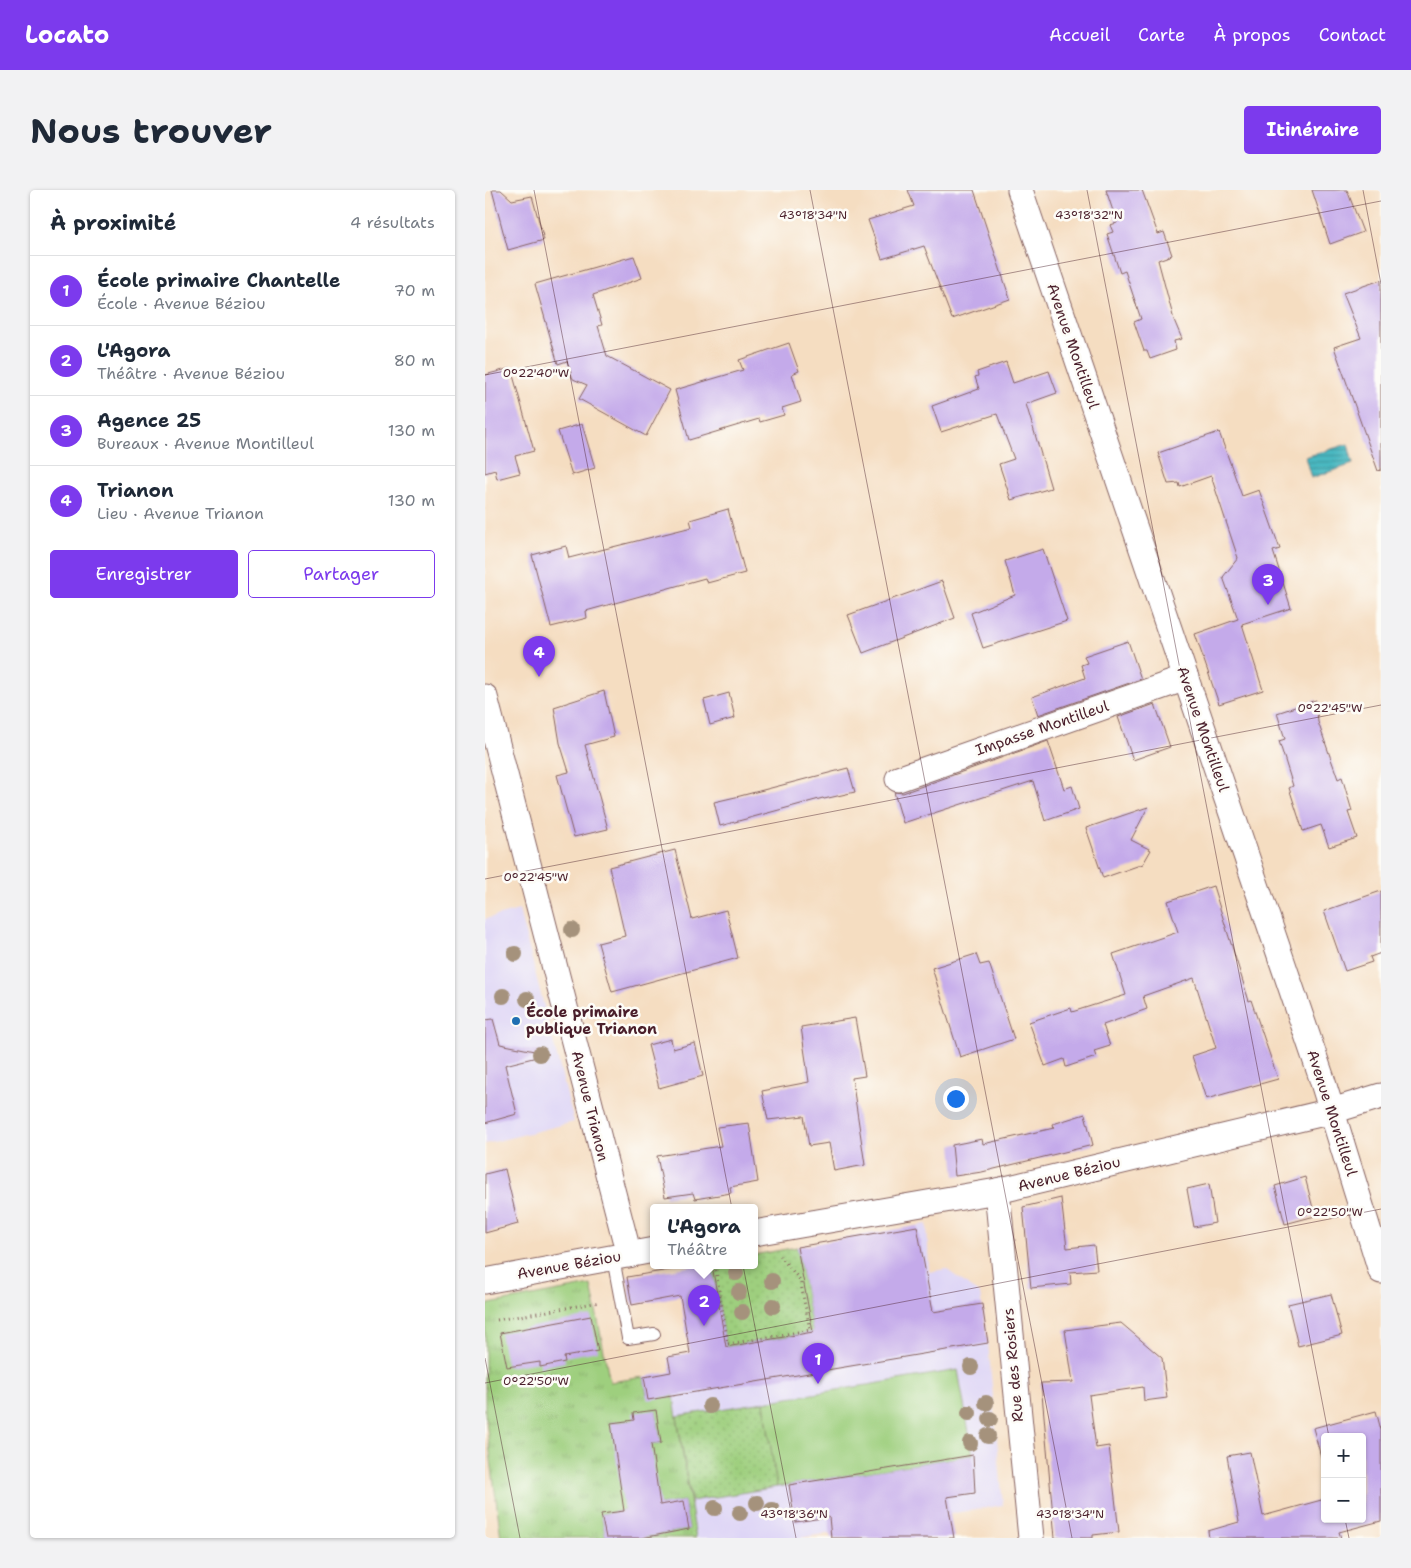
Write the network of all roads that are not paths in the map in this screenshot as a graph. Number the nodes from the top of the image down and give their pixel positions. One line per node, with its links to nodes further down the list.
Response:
1 (1020, 190): 2 (street, Avenue Montilleul)
2 (1186, 678): 4 (street, Impasse Montilleul); 6 (street, Avenue Montilleul)
3 (485, 697): 10 (street, Avenue Trianon)
4 (898, 779)
5 (1381, 1096): 6 (street, Avenue Béziou)
6 (1332, 1111): 7 (street, Avenue Béziou); 11 (street, Avenue Montilleul)
7 (997, 1192): 8 (street, Avenue Béziou); 14 (street, Rue des Rosiers)
8 (758, 1232)
9 (650, 1251): 10 (street, Avenue Béziou)
10 (621, 1256): 12 (street, Avenue Béziou); 13 (lane)
11 (1381, 1271)
12 (485, 1281)
13 (654, 1334)
14 (1031, 1538)

